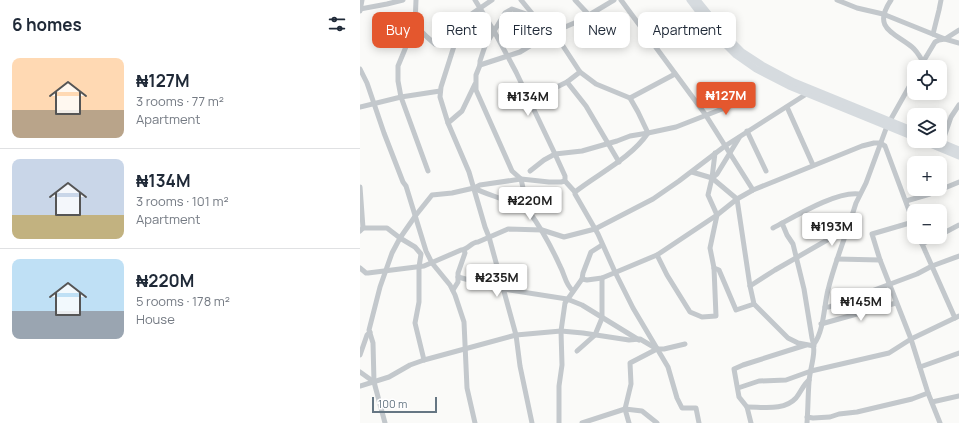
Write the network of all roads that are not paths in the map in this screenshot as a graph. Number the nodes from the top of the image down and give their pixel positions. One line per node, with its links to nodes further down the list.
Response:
1 (362, 0): 16 (street)
2 (403, 0): 16 (street)
3 (416, 0): 17 (street)
4 (475, 0): 15 (street)
5 (492, 0): 15 (street)
6 (521, 0): 21 (street)
7 (575, 0): 22 (street)
8 (614, 0): 23 (street)
9 (621, 0): 45 (street)
10 (690, 0): 50 (main road)
11 (697, 0): 61 (main road)
12 (838, 0): 24 (street)
13 (890, 0): 24 (street)
14 (941, 0): 29 (street)
15 (480, 8): 18 (street); 27 (street)
16 (360, 9)
17 (415, 12)
18 (475, 12)
19 (506, 12): 20 (street)
20 (520, 12)
21 (530, 12)
22 (587, 12)
23 (593, 12)
24 (883, 14): 29 (street); 40 (street)
25 (499, 23): 27 (street)
26 (959, 30): 31 (street)
27 (494, 31): 30 (street); 39 (street)
28 (424, 34): 32 (street)
29 (933, 34): 31 (street)
30 (491, 36)
31 (945, 39): 33 (street); 41 (street)
32 (432, 41)
33 (959, 43)
34 (405, 48): 51 (street)
35 (453, 48): 49 (street)
36 (484, 48): 42 (street)
37 (527, 48): 39 (street)
38 (564, 48): 44 (street)
39 (507, 56): 42 (street); 53 (street)
40 (919, 60)
41 (925, 60)
42 (480, 65): 47 (street)
43 (360, 68): 55 (street)
44 (580, 72): 46 (street); 52 (street)
45 (675, 74): 52 (street); 59 (street)
46 (567, 82): 53 (street); 68 (street)
47 (476, 83): 60 (street); 85 (street)
48 (907, 90): 61 (street)
49 (440, 91): 51 (street); 60 (street)
50 (808, 94): 57 (street); 61 (main road)
51 (401, 97): 55 (street); 80 (street)
52 (630, 98): 65 (street)
53 (530, 100): 76 (street)
54 (740, 102): 59 (street)
55 (374, 103): 58 (street); 97 (street)
56 (959, 105): 64 (street)
57 (787, 106): 63 (street); 79 (street)
58 (360, 107)
59 (706, 114): 65 (street); 71 (street)
60 (448, 123): 89 (street)
61 (888, 123): 62 (main road); 66 (main road); 69 (street)
62 (907, 129)
63 (746, 131): 67 (street); 82 (street)
64 (947, 131)
65 (648, 133): 68 (street); 78 (street)
66 (907, 133)
67 (740, 136): 71 (street); 75 (street)
68 (608, 143): 76 (street); 78 (street)
69 (880, 144): 79 (street); 92 (street); 94 (street)
70 (947, 145): 73 (main road)
71 (725, 146): 74 (street); 75 (street)
72 (940, 148): 77 (main road)
73 (959, 150)
74 (715, 153): 83 (street); 84 (street)
75 (729, 153): 84 (street); 90 (street)
76 (555, 154): 81 (street); 86 (street)
77 (959, 156)
78 (619, 162): 91 (street)
79 (813, 165): 90 (street)
80 (428, 171)
81 (530, 171)
82 (766, 171)
83 (692, 172): 84 (street); 104 (street)
84 (712, 178): 93 (street); 98 (street)
85 (521, 179): 86 (street); 89 (street); 96 (street)
86 (565, 181): 91 (street)
87 (959, 182): 94 (street)
88 (360, 187): 105 (street)
89 (474, 188): 96 (street); 97 (street); 108 (street)
90 (753, 190): 93 (street)
91 (575, 192): 104 (street)
92 (859, 194): 99 (street); 103 (street)
93 (737, 199): 98 (street); 129 (street)
94 (906, 201): 95 (street)
95 (907, 204)
96 (528, 210): 106 (street)
97 (416, 215): 109 (street); 118 (street)
98 (717, 215): 113 (street); 122 (street)
99 (782, 223): 102 (street); 115 (street)
100 (907, 225): 117 (street)
101 (959, 225): 107 (street)
102 (773, 228)
103 (848, 228): 115 (street); 116 (street)
104 (595, 229): 106 (street); 111 (street)
105 (362, 230): 109 (street)
106 (542, 230): 108 (street); 132 (street)
107 (947, 231)
108 (489, 237): 112 (street); 130 (street)
109 (400, 238): 120 (street); 123 (street)
110 (922, 244): 119 (street)
111 (602, 245): 124 (street); 127 (street)
112 (464, 250): 118 (street); 125 (street)
113 (657, 255): 122 (street); 124 (street)
114 (959, 256): 119 (street)
115 (796, 259): 129 (street); 148 (street)
116 (837, 259): 117 (street); 136 (street)
117 (880, 260): 128 (street)
118 (432, 263): 120 (street); 131 (street)
119 (932, 266): 128 (street); 137 (street)
120 (420, 267): 123 (street); 154 (street)
121 (360, 268): 123 (street)
122 (714, 268): 135 (street)
123 (385, 272): 141 (street)
124 (614, 272): 126 (street); 150 (street)
125 (458, 277): 130 (street); 131 (street)
126 (602, 278): 127 (street); 138 (street)
127 (582, 279): 132 (street)
128 (890, 285): 134 (street); 136 (street)
129 (750, 286): 135 (street)
130 (503, 288): 133 (street); 142 (street)
131 (453, 290): 149 (street)
132 (573, 291): 133 (street)
133 (567, 299): 138 (street); 140 (street)
134 (896, 303): 139 (street); 145 (street)
135 (754, 304): 147 (street)
136 (825, 306): 139 (street)
137 (957, 317): 145 (street)
138 (602, 318): 143 (street); 144 (street)
139 (821, 324): 148 (street)
140 (561, 331): 142 (street); 143 (street); 172 (street)
141 (370, 332): 153 (street); 159 (street)
142 (516, 335): 149 (street); 171 (street)
143 (594, 335): 144 (street); 151 (street)
144 (639, 340): 150 (street)
145 (911, 340): 155 (street); 156 (street)
146 (685, 344): 150 (street)
147 (807, 345): 148 (street); 161 (street)
148 (814, 345): 156 (street)
149 (466, 348): 154 (street); 170 (street)
150 (657, 349): 166 (street); 176 (street)
151 (577, 351)
152 (959, 353): 155 (street)
153 (360, 355)
154 (424, 360): 159 (street)
155 (920, 367): 162 (street)
156 (811, 371): 158 (street); 161 (street)
157 (360, 372): 159 (street)
158 (809, 380): 165 (street); 167 (street)
159 (374, 382): 160 (street); 169 (street)
160 (360, 386)
161 (738, 388): 165 (street)
162 (928, 393): 164 (street); 168 (street)
163 (959, 396): 164 (street)
164 (932, 402): 180 (street)
165 (747, 407): 177 (street)
166 (625, 409): 173 (street); 174 (street); 175 (street)
167 (807, 417): 168 (street); 178 (street)
168 (830, 417): 179 (street)
169 (385, 423)
170 (475, 423)
171 (532, 423)
172 (559, 423)
173 (582, 423)
174 (629, 423)
175 (657, 423)
176 (699, 423)
177 (751, 423)
178 (806, 423)
179 (833, 423)
180 (940, 423)

